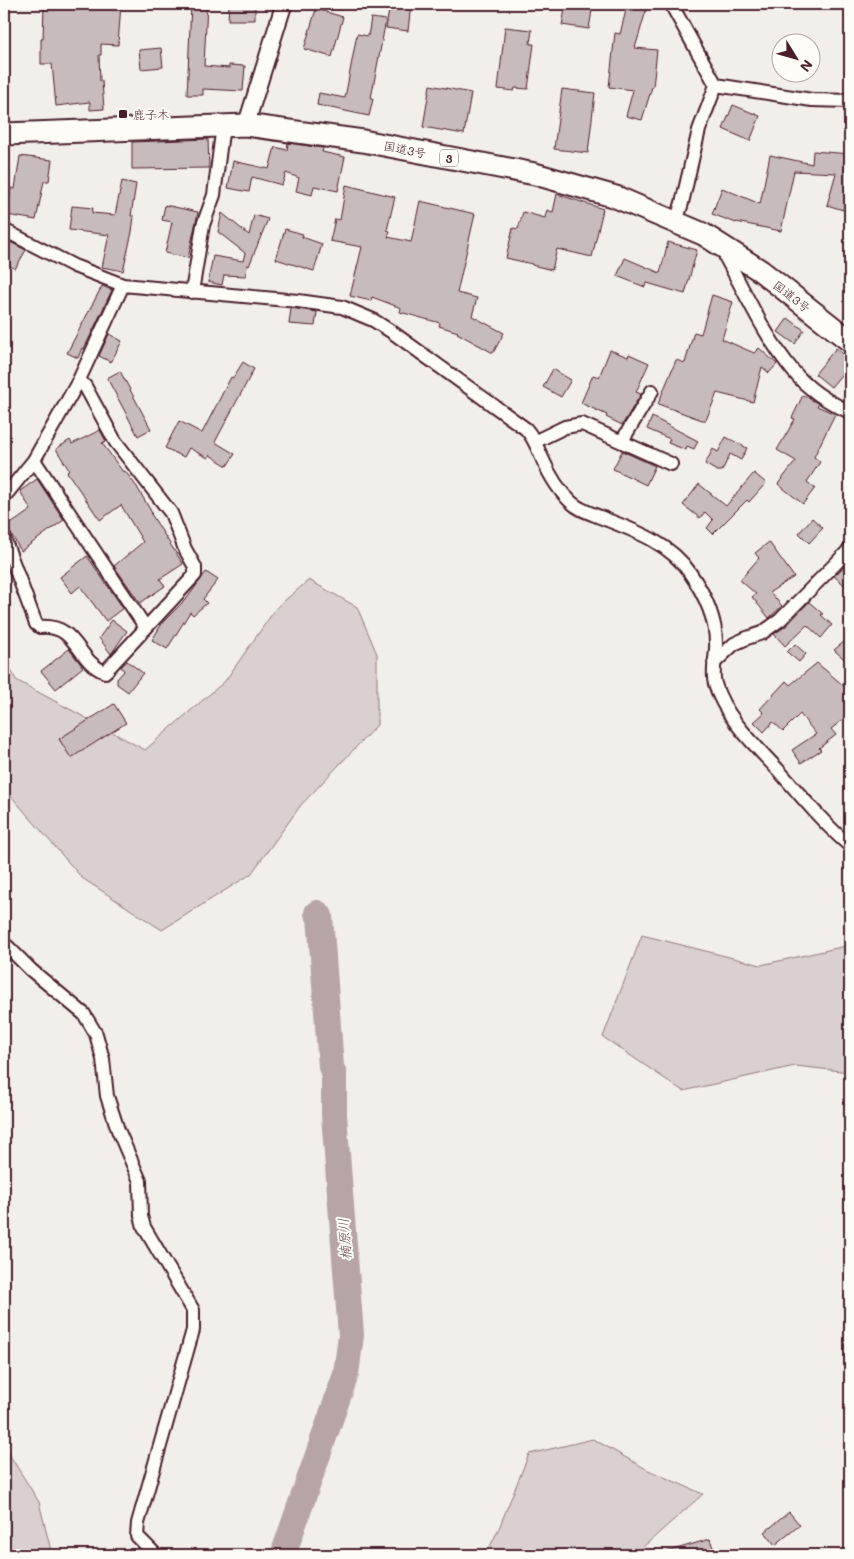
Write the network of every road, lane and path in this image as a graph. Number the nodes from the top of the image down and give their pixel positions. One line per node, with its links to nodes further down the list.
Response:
1 (284, 4): 6 (street)
2 (671, 4): 3 (street)
3 (716, 85): 4 (street); 8 (street)
4 (850, 101)
5 (223, 125): 6 (highway, 国道3号 / 3); 7 (highway, 国道3号 / 3); 12 (street)
6 (246, 125): 8 (highway, 国道3号 / 3)
7 (4, 134)
8 (676, 222): 10 (highway, 国道3号 / 3)
9 (4, 230): 11 (street)
10 (729, 250): 13 (highway, 国道3号 / 3); 16 (street)
11 (122, 285): 12 (street); 14 (street)
12 (192, 292): 17 (street)
13 (850, 341)
14 (78, 382): 19 (street); 24 (street)
15 (652, 391): 18 (street)
16 (850, 412)
17 (536, 441): 18 (street); 25 (street)
18 (622, 441): 20 (street)
19 (34, 460): 21 (street); 24 (street)
20 (671, 464)
21 (4, 497)
22 (4, 538): 24 (street)
23 (850, 550): 25 (street)
24 (146, 628)
25 (714, 662): 26 (street)
26 (850, 846)
27 (4, 946): 28 (street)
28 (156, 1555)

